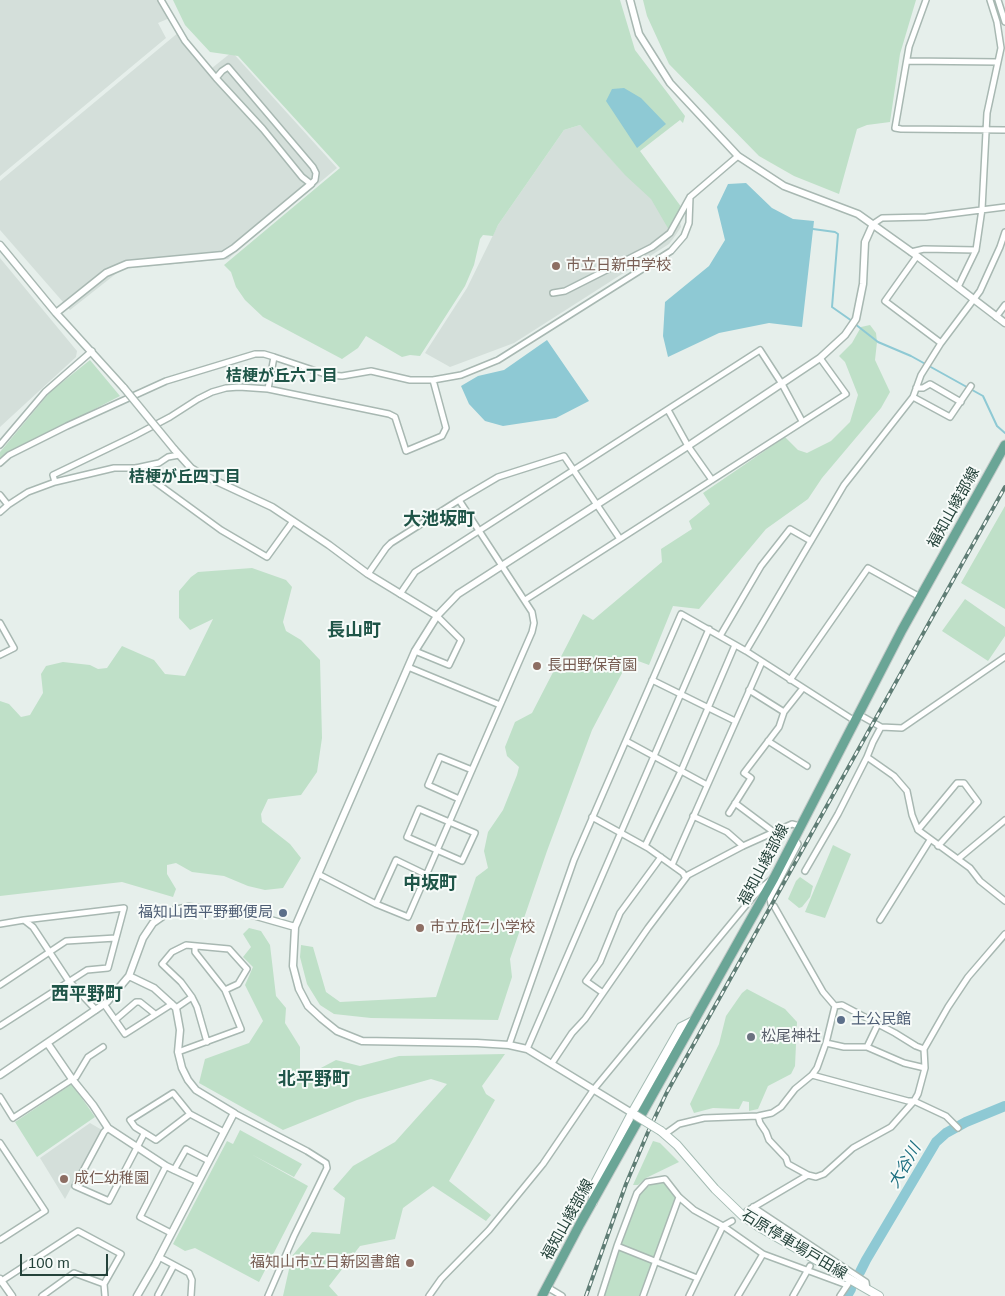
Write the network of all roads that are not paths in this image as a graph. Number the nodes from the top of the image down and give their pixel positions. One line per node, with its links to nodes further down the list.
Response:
1 (161, 0): 9 (street)
2 (630, 0): 12 (street)
3 (926, 0): 7 (street)
4 (990, 0): 8 (street)
5 (998, 0): 6 (street)
6 (1005, 22)
7 (907, 61): 8 (street); 10 (street)
8 (998, 62): 10 (street)
9 (216, 78): 13 (street); 13 (street)
10 (986, 129): 11 (street); 16 (street)
11 (1005, 130)
12 (738, 156): 14 (street); 17 (street)
13 (311, 184): 26 (street)
14 (690, 197): 23 (street); 33 (street)
15 (1005, 207): 16 (street)
16 (982, 209): 17 (street); 20 (street)
17 (873, 224): 21 (street); 32 (street)
18 (1005, 232): 24 (street)
19 (0, 245): 26 (street)
20 (976, 250): 21 (street); 22 (street)
21 (914, 254): 22 (street); 29 (street)
22 (958, 287): 24 (street)
23 (553, 293)
24 (973, 299): 27 (street); 29 (street)
25 (1005, 304): 27 (street)
26 (56, 313): 30 (street)
27 (996, 317): 28 (street)
28 (1005, 323)
29 (941, 344): 36 (street)
30 (92, 351): 42 (street); 45 (street, bridge)
31 (274, 357): 33 (street); 37 (street); 46 (street)
32 (820, 358): 34 (street); 41 (street)
33 (433, 380): 37 (street)
34 (782, 384): 40 (street); 41 (street); 44 (street)
35 (972, 386): 39 (street)
36 (916, 388): 38 (street); 39 (street)
37 (268, 389): 50 (street)
38 (913, 396): 39 (street); 59 (street)
39 (961, 402)
40 (668, 410): 44 (street); 48 (street)
41 (802, 421): 49 (street)
42 (0, 445)
43 (1005, 445): 63 (main road, 福知山綾部線)
44 (688, 446): 49 (street); 54 (street)
45 (179, 455): 47 (street); 56 (street)
46 (0, 463)
47 (136, 468): 50 (street); 56 (street)
48 (574, 470): 52 (street); 54 (street); 57 (street)
49 (712, 480): 58 (street)
50 (55, 482): 53 (street)
51 (0, 495): 53 (street)
52 (459, 500): 57 (street); 61 (street)
53 (8, 505): 55 (street)
54 (596, 505): 58 (street); 60 (street)
55 (0, 512)
56 (293, 521): 61 (street)
57 (480, 531): 60 (street); 62 (street)
58 (620, 539): 64 (street)
59 (811, 541): 68 (street); 71 (street)
60 (501, 566): 64 (street); 65 (street)
61 (368, 574): 62 (street)
62 (400, 594): 65 (street)
63 (920, 596): 77 (street); 84 (main road, 福知山綾部線)
64 (525, 600): 81 (street)
65 (437, 616): 70 (street); 70 (street)
66 (0, 622): 72 (street)
67 (709, 629): 68 (street); 76 (street); 80 (street)
68 (720, 636): 69 (street)
69 (735, 645): 71 (street); 82 (street)
70 (415, 651): 75 (street)
71 (746, 651): 74 (street)
72 (0, 655)
73 (1005, 656): 86 (street)
74 (762, 662): 77 (street); 79 (street)
75 (408, 667): 81 (street); 116 (street)
76 (652, 680): 80 (street); 87 (street)
77 (790, 680): 78 (street)
78 (803, 688): 83 (street); 84 (street)
79 (749, 690): 83 (street); 85 (street)
80 (681, 695): 82 (street); 89 (street)
81 (500, 705): 92 (street)
82 (708, 709): 85 (street); 93 (street)
83 (784, 712): 88 (street)
84 (856, 718): 86 (street); 102 (main road, 福知山綾部線)
85 (735, 721): 94 (street)
86 (881, 727): 90 (street)
87 (626, 741): 89 (street); 99 (street)
88 (768, 741): 91 (street); 96 (street)
89 (654, 756): 93 (street); 104 (street)
90 (867, 757): 103 (street); 115 (street)
91 (807, 766)
92 (472, 770): 95 (street); 95 (street)
93 (681, 771): 94 (street); 108 (street)
94 (707, 785): 98 (street)
95 (460, 799): 101 (street)
96 (735, 803): 97 (street); 105 (street)
97 (729, 813)
98 (693, 816): 109 (street); 114 (street)
99 (592, 817): 104 (street); 148 (street)
100 (1005, 820): 113 (street)
101 (449, 822): 111 (street); 111 (street); 111 (street)
102 (800, 826): 105 (street); 106 (main road, 福知山綾部線)
103 (918, 830): 107 (street); 110 (street)
104 (621, 833): 108 (street); 151 (street)
105 (775, 833): 109 (street)
106 (794, 838): 119 (main road, 福知山綾部線); 138 (street)
107 (930, 840): 110 (street); 123 (street)
108 (645, 846): 112 (street)
109 (743, 846): 118 (street)
110 (938, 846): 113 (street)
111 (436, 851): 117 (street)
112 (661, 857): 114 (street); 134 (street)
113 (958, 859): 120 (street)
114 (672, 865): 118 (street)
115 (805, 871)
116 (318, 874): 121 (street); 125 (street)
117 (425, 874): 121 (street); 121 (street)
118 (685, 877): 134 (street)
119 (774, 878): 142 (main road, 福知山綾部線); 159 (street)
120 (1005, 901)
121 (376, 904)
122 (24, 920): 124 (street); 127 (street); 129 (street)
123 (880, 920)
124 (0, 924)
125 (296, 927): 130 (street); 148 (street)
126 (1005, 934): 152 (street)
127 (116, 938): 129 (street); 131 (street)
128 (195, 946): 133 (street); 133 (street); 135 (street)
129 (50, 951): 131 (street); 132 (street)
130 (129, 976): 136 (street); 137 (street)
131 (68, 980): 139 (street); 144 (street)
132 (0, 985)
133 (225, 990): 145 (street)
134 (603, 993): 154 (street)
135 (192, 997): 137 (street); 145 (street)
136 (104, 1004): 139 (street); 141 (street)
137 (174, 1006): 140 (street); 153 (street)
138 (835, 1006): 143 (street); 146 (street)
139 (96, 1010): 147 (street)
140 (155, 1014): 141 (street); 141 (street)
141 (115, 1020)
142 (693, 1021): 164 (main road); 179 (main road, 福知山綾部線)
143 (878, 1024): 150 (street); 152 (street)
144 (0, 1026)
145 (207, 1042): 153 (street)
146 (826, 1043): 150 (street); 157 (street)
147 (48, 1044): 156 (street); 158 (street)
148 (508, 1045): 151 (street)
149 (103, 1047): 158 (street)
150 (867, 1047): 155 (street)
151 (527, 1049): 154 (street)
152 (924, 1049): 155 (street)
153 (178, 1052): 162 (street)
154 (552, 1063): 159 (street)
155 (925, 1068): 161 (street)
156 (0, 1075)
157 (812, 1075): 161 (street); 165 (street)
158 (72, 1079): 160 (street); 166 (street)
159 (594, 1089): 164 (street); 206 (street)
160 (0, 1097)
161 (914, 1101): 167 (street); 176 (street)
162 (234, 1113): 168 (street); 205 (street)
163 (190, 1114): 168 (street); 170 (street); 170 (street)
164 (633, 1114): 169 (main road, 石原停車場戸田線, bridge); 179 (main road)
165 (758, 1116): 169 (street); 176 (street)
166 (108, 1128): 172 (street); 172 (street)
167 (958, 1128)
168 (224, 1132): 173 (street)
169 (663, 1133): 194 (main road, 石原停車場戸田線)
170 (144, 1134): 172 (street)
171 (0, 1143): 185 (street)
172 (137, 1147): 174 (street)
173 (209, 1161): 175 (street); 177 (street)
174 (166, 1166): 175 (street); 184 (street)
175 (174, 1170): 177 (street)
176 (808, 1175): 180 (street)
177 (198, 1181): 184 (street)
178 (679, 1197): 183 (street); 186 (street); 189 (street)
179 (593, 1202): 196 (main road, 福知山綾部線)
180 (754, 1207): 181 (street); 197 (street)
181 (747, 1211)
182 (732, 1221): 183 (street)
183 (723, 1226): 187 (street); 192 (street)
184 (171, 1234): 188 (street)
185 (0, 1240)
186 (617, 1246): 189 (street); 209 (street)
187 (763, 1254): 191 (street); 212 (street)
188 (159, 1256): 190 (street); 203 (street)
189 (655, 1261): 192 (street); 210 (street)
190 (174, 1265): 198 (street); 204 (street)
191 (809, 1268): 194 (street); 199 (street)
192 (697, 1278): 211 (street)
193 (0, 1281): 195 (street); 200 (street)
194 (849, 1282): 197 (main road, 石原停車場戸田線); 213 (street)
195 (104, 1284): 201 (street); 202 (street)
196 (547, 1287): 207 (main road, 福知山綾部線); 208 (street)
197 (867, 1289): 214 (main road, 石原停車場戸田線)
198 (158, 1295)
199 (795, 1295)
200 (12, 1296)
201 (42, 1296)
202 (105, 1296)
203 (137, 1296)
204 (191, 1296)
205 (268, 1296)
206 (429, 1296)
207 (542, 1296)
208 (562, 1296)
209 (601, 1296)
210 (643, 1296)
211 (689, 1296)
212 (738, 1296)
213 (840, 1296)
214 (879, 1296)

